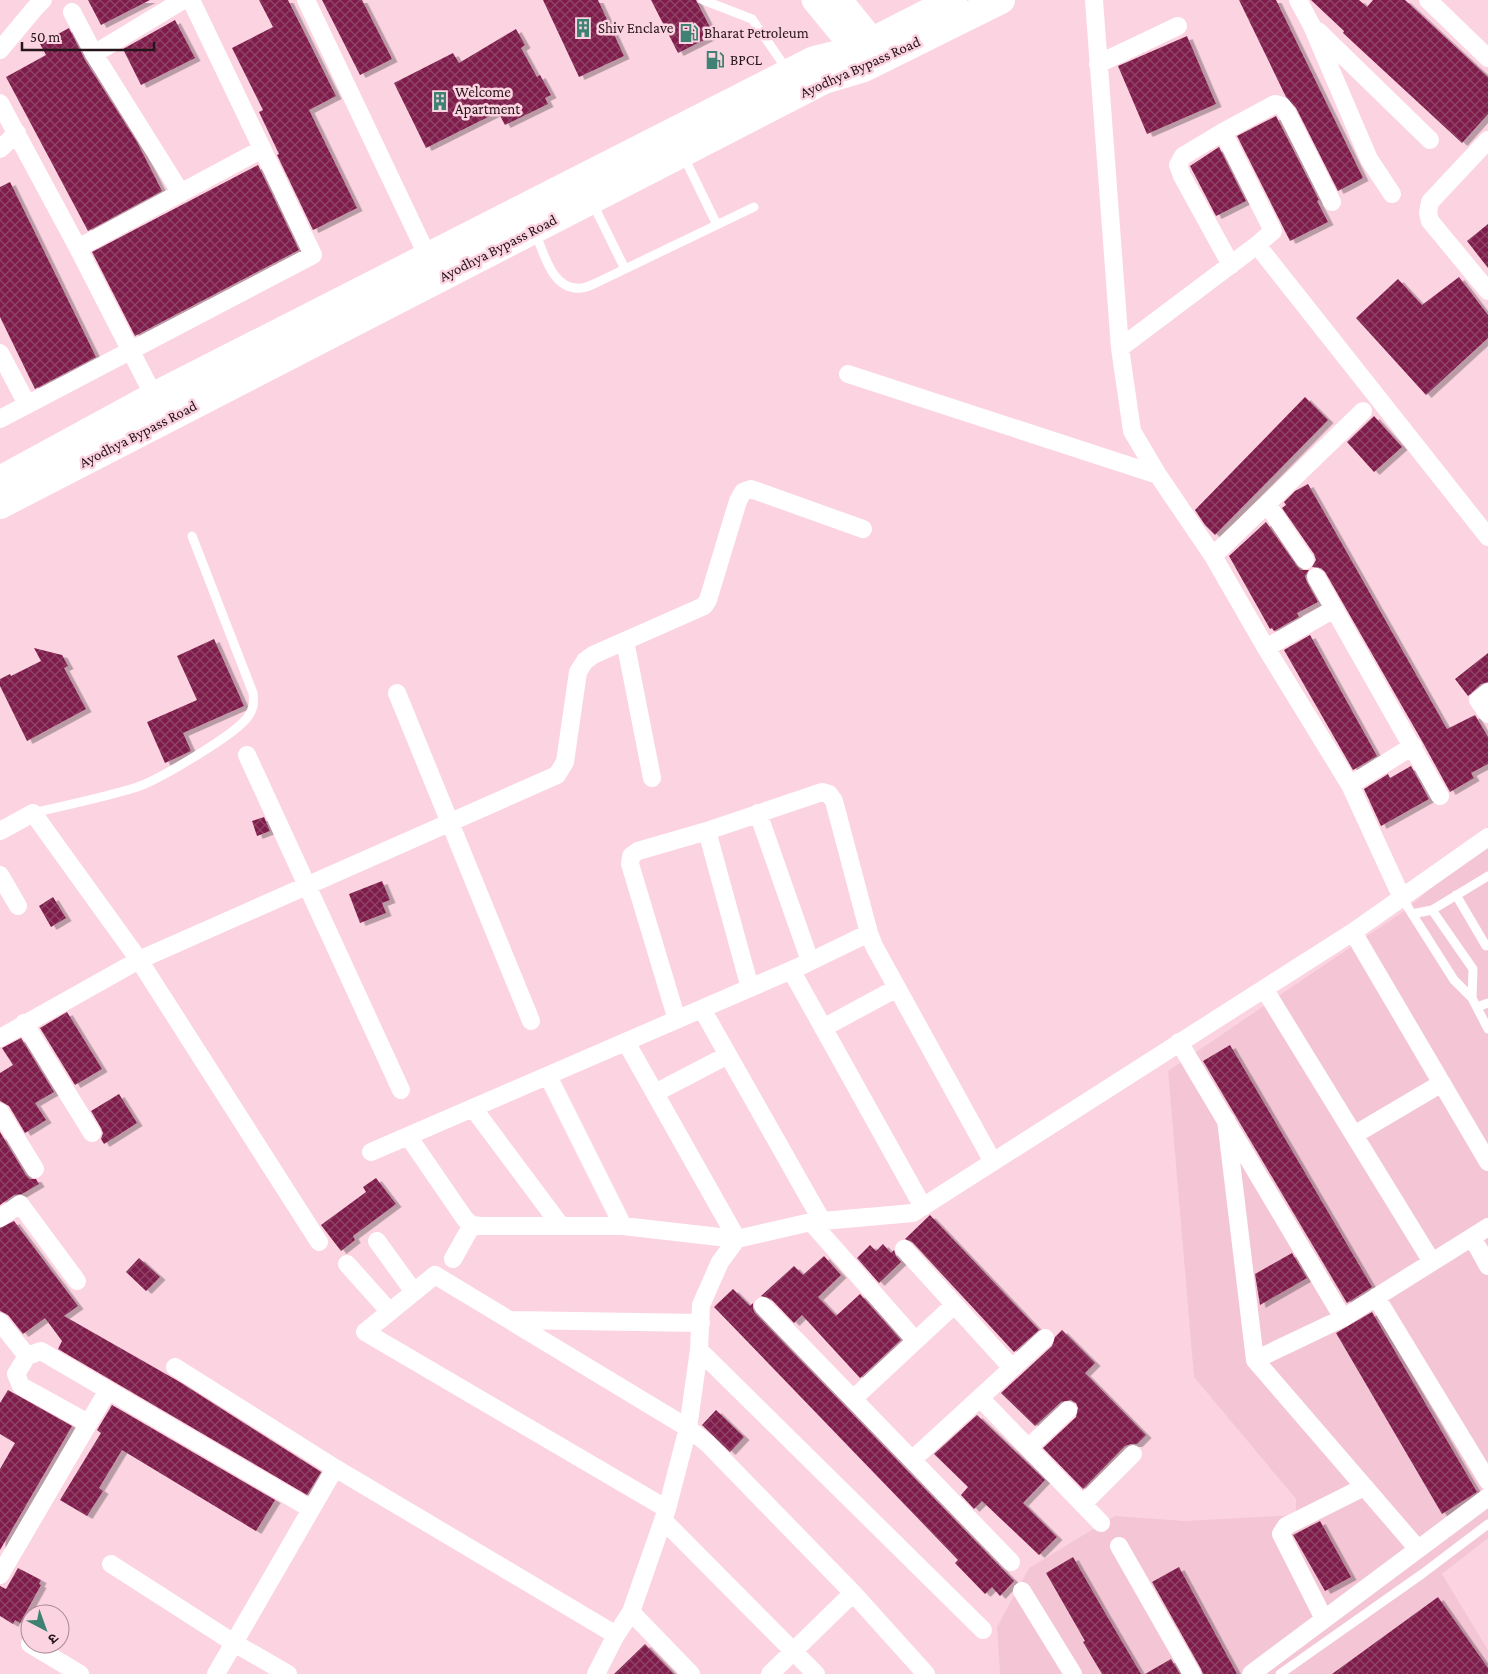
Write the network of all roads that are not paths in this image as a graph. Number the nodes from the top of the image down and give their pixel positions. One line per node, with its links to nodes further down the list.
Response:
1 (183, 0): 16 (street)
2 (191, 0): 28 (street)
3 (306, 0): 38 (street)
4 (703, 0): 20 (lane)
5 (953, 0): 17 (main road, Ayodhya Bypass Road)
6 (1000, 0): 17 (main road, Ayodhya Bypass Road)
7 (1094, 0): 19 (street)
8 (1298, 0): 14 (street)
9 (1428, 0): 18 (street)
10 (824, 2): 17 (street)
11 (36, 3): 15 (street)
12 (72, 12): 16 (street)
13 (1178, 26): 19 (street)
14 (1312, 26): 24 (street); 30 (street)
15 (0, 50)
16 (94, 54): 29 (street)
17 (869, 55): 20 (main road, Ayodhya Bypass Road); 26 (main road, Ayodhya Bypass Road)
18 (1488, 58)
19 (1098, 64): 42 (street)
20 (790, 73): 26 (main road, Ayodhya Bypass Road)
21 (0, 104): 23 (street)
22 (1223, 132): 32 (street); 36 (street); 39 (street)
23 (17, 133): 27 (street); 37 (street)
24 (1430, 140)
25 (1488, 140): 41 (street)
26 (677, 144): 31 (main road, Ayodhya Bypass Road); 34 (lane); 38 (main road, Ayodhya Bypass Road)
27 (0, 149)
28 (262, 149): 29 (street); 43 (street)
29 (181, 192): 37 (street)
30 (1392, 194)
31 (591, 201): 35 (main road, Ayodhya Bypass Road); 40 (lane)
32 (1332, 202)
33 (754, 207): 34 (lane)
34 (717, 225): 40 (lane)
35 (534, 230): 40 (lane); 47 (main road, Ayodhya Bypass Road)
36 (1257, 245): 39 (street); 56 (street)
37 (78, 248): 43 (street)
38 (428, 258): 47 (main road, Ayodhya Bypass Road)
39 (1231, 265): 42 (street)
40 (625, 269)
41 (1488, 292)
42 (1120, 348): 50 (street)
43 (131, 350): 46 (street); 47 (street)
44 (0, 353): 46 (street)
45 (848, 374): 50 (street)
46 (27, 404): 49 (street)
47 (160, 408): 51 (main road, Ayodhya Bypass Road); 53 (main road, Ayodhya Bypass Road)
48 (1363, 411): 52 (street)
49 (0, 419)
50 (1158, 475): 57 (street)
51 (0, 480)
52 (1267, 504): 57 (street); 58 (street)
53 (0, 505)
54 (863, 529): 61 (street)
55 (192, 536): 71 (lane)
56 (1488, 537)
57 (1213, 556): 62 (street)
58 (1305, 560)
59 (1316, 577): 60 (street)
60 (1334, 609): 62 (street); 66 (street)
61 (625, 641): 68 (street); 73 (street)
62 (1266, 648): 69 (street)
63 (1488, 692): 65 (street)
64 (397, 693): 73 (street)
65 (1488, 714)
66 (1413, 746): 69 (street); 70 (street)
67 (247, 755): 79 (street)
68 (652, 778)
69 (1350, 785): 81 (street)
70 (1440, 796)
71 (33, 813): 74 (street); 88 (street)
72 (758, 813): 75 (street); 86 (street); 89 (street)
73 (450, 823): 79 (street); 99 (street)
74 (0, 831)
75 (707, 831): 91 (street); 98 (street)
76 (1488, 837): 81 (street)
77 (0, 875): 82 (street)
78 (1488, 876): 80 (lane)
79 (307, 886): 88 (street); 109 (street)
80 (1456, 895): 83 (lane); 87 (lane)
81 (1402, 898): 84 (lane); 85 (street)
82 (18, 906)
83 (1432, 910): 84 (lane); 94 (lane)
84 (1412, 914): 94 (lane)
85 (1353, 932): 93 (street); 108 (street)
86 (869, 933): 89 (street); 92 (street)
87 (1486, 946)
88 (139, 960): 100 (street); 131 (street)
89 (810, 961): 90 (street)
90 (791, 970): 91 (street); 101 (street)
91 (750, 988): 97 (street)
92 (897, 988): 101 (street); 118 (street)
93 (1265, 990): 105 (street); 115 (street)
94 (1472, 998): 96 (lane)
95 (1488, 1003): 96 (lane)
96 (1476, 1007): 102 (lane)
97 (702, 1009): 98 (street); 106 (street)
98 (677, 1020): 104 (street)
99 (531, 1021)
100 (24, 1024): 103 (street); 114 (street)
101 (823, 1028): 121 (street)
102 (1488, 1029)
103 (0, 1038)
104 (626, 1042): 107 (street); 110 (street)
105 (1179, 1042): 113 (street); 118 (street)
106 (728, 1056): 110 (street); 123 (street)
107 (548, 1076): 111 (street); 126 (street)
108 (1442, 1084): 115 (street); 119 (street)
109 (401, 1090)
110 (655, 1093): 129 (street)
111 (473, 1108): 116 (street); 125 (street)
112 (0, 1112): 120 (street)
113 (1226, 1120): 143 (street); 151 (street)
114 (92, 1133)
115 (1354, 1135): 134 (street)
116 (408, 1136): 117 (street); 124 (street)
117 (370, 1152)
118 (993, 1162): 121 (street)
119 (1488, 1162)
120 (35, 1169)
121 (923, 1207): 123 (street)
122 (0, 1218): 137 (street)
123 (816, 1221): 129 (street); 148 (street)
124 (472, 1224): 125 (street); 133 (street)
125 (561, 1226): 126 (street)
126 (623, 1226): 129 (street)
127 (1488, 1227): 128 (street)
128 (1472, 1238): 134 (street); 136 (street)
129 (737, 1239): 146 (street)
130 (377, 1241): 138 (street)
131 (319, 1242)
132 (904, 1249): 140 (street)
133 (453, 1259)
134 (1432, 1262): 139 (street)
135 (347, 1264): 142 (street)
136 (1488, 1266)
137 (77, 1281)
138 (414, 1292): 142 (street); 144 (street)
139 (1376, 1297): 143 (street); 164 (street)
140 (954, 1305): 148 (street); 153 (street)
141 (763, 1306): 156 (street)
142 (390, 1312): 169 (street)
143 (1343, 1318): 151 (street)
144 (509, 1320): 146 (street); 159 (street)
145 (0, 1322): 150 (street)
146 (701, 1323): 149 (street)
147 (1045, 1338): 153 (street)
148 (915, 1340): 156 (street)
149 (699, 1350): 159 (street); 181 (street)
150 (27, 1356): 154 (street); 158 (street)
151 (1255, 1360): 165 (street)
152 (176, 1366): 163 (street)
153 (1012, 1368): 155 (street)
154 (108, 1390): 158 (street); 168 (street)
155 (980, 1398): 160 (street); 162 (street)
156 (853, 1399): 162 (street)
157 (1068, 1410): 160 (street)
158 (88, 1423): 176 (street)
159 (688, 1428): 169 (street); 178 (street)
160 (1029, 1448): 167 (street)
161 (1133, 1454): 167 (street)
162 (912, 1460): 174 (street)
163 (335, 1468): 168 (street); 182 (street)
164 (1488, 1481)
165 (1364, 1487): 173 (street); 180 (street)
166 (1488, 1497): 173 (street)
167 (1083, 1504): 170 (street)
168 (312, 1509): 183 (street)
169 (665, 1515): 179 (street); 184 (street)
170 (1101, 1523)
171 (1488, 1524): 186 (lane)
172 (1119, 1546): 196 (street)
173 (1418, 1549): 180 (street)
174 (1011, 1562)
175 (111, 1564): 183 (street)
176 (0, 1575)
177 (1022, 1590): 195 (street)
178 (853, 1593): 184 (street); 194 (street)
179 (631, 1612): 182 (street); 191 (street)
180 (1324, 1620): 197 (street)
181 (983, 1630)
182 (616, 1635): 190 (street)
183 (234, 1643): 188 (street); 189 (street)
184 (793, 1651): 192 (street); 193 (street)
185 (46, 1654): 187 (street)
186 (1286, 1672)
187 (80, 1674)
188 (216, 1674)
189 (288, 1674)
190 (596, 1674)
191 (691, 1674)
192 (770, 1674)
193 (816, 1674)
194 (926, 1674)
195 (1073, 1674)
196 (1192, 1674)
197 (1251, 1674)

